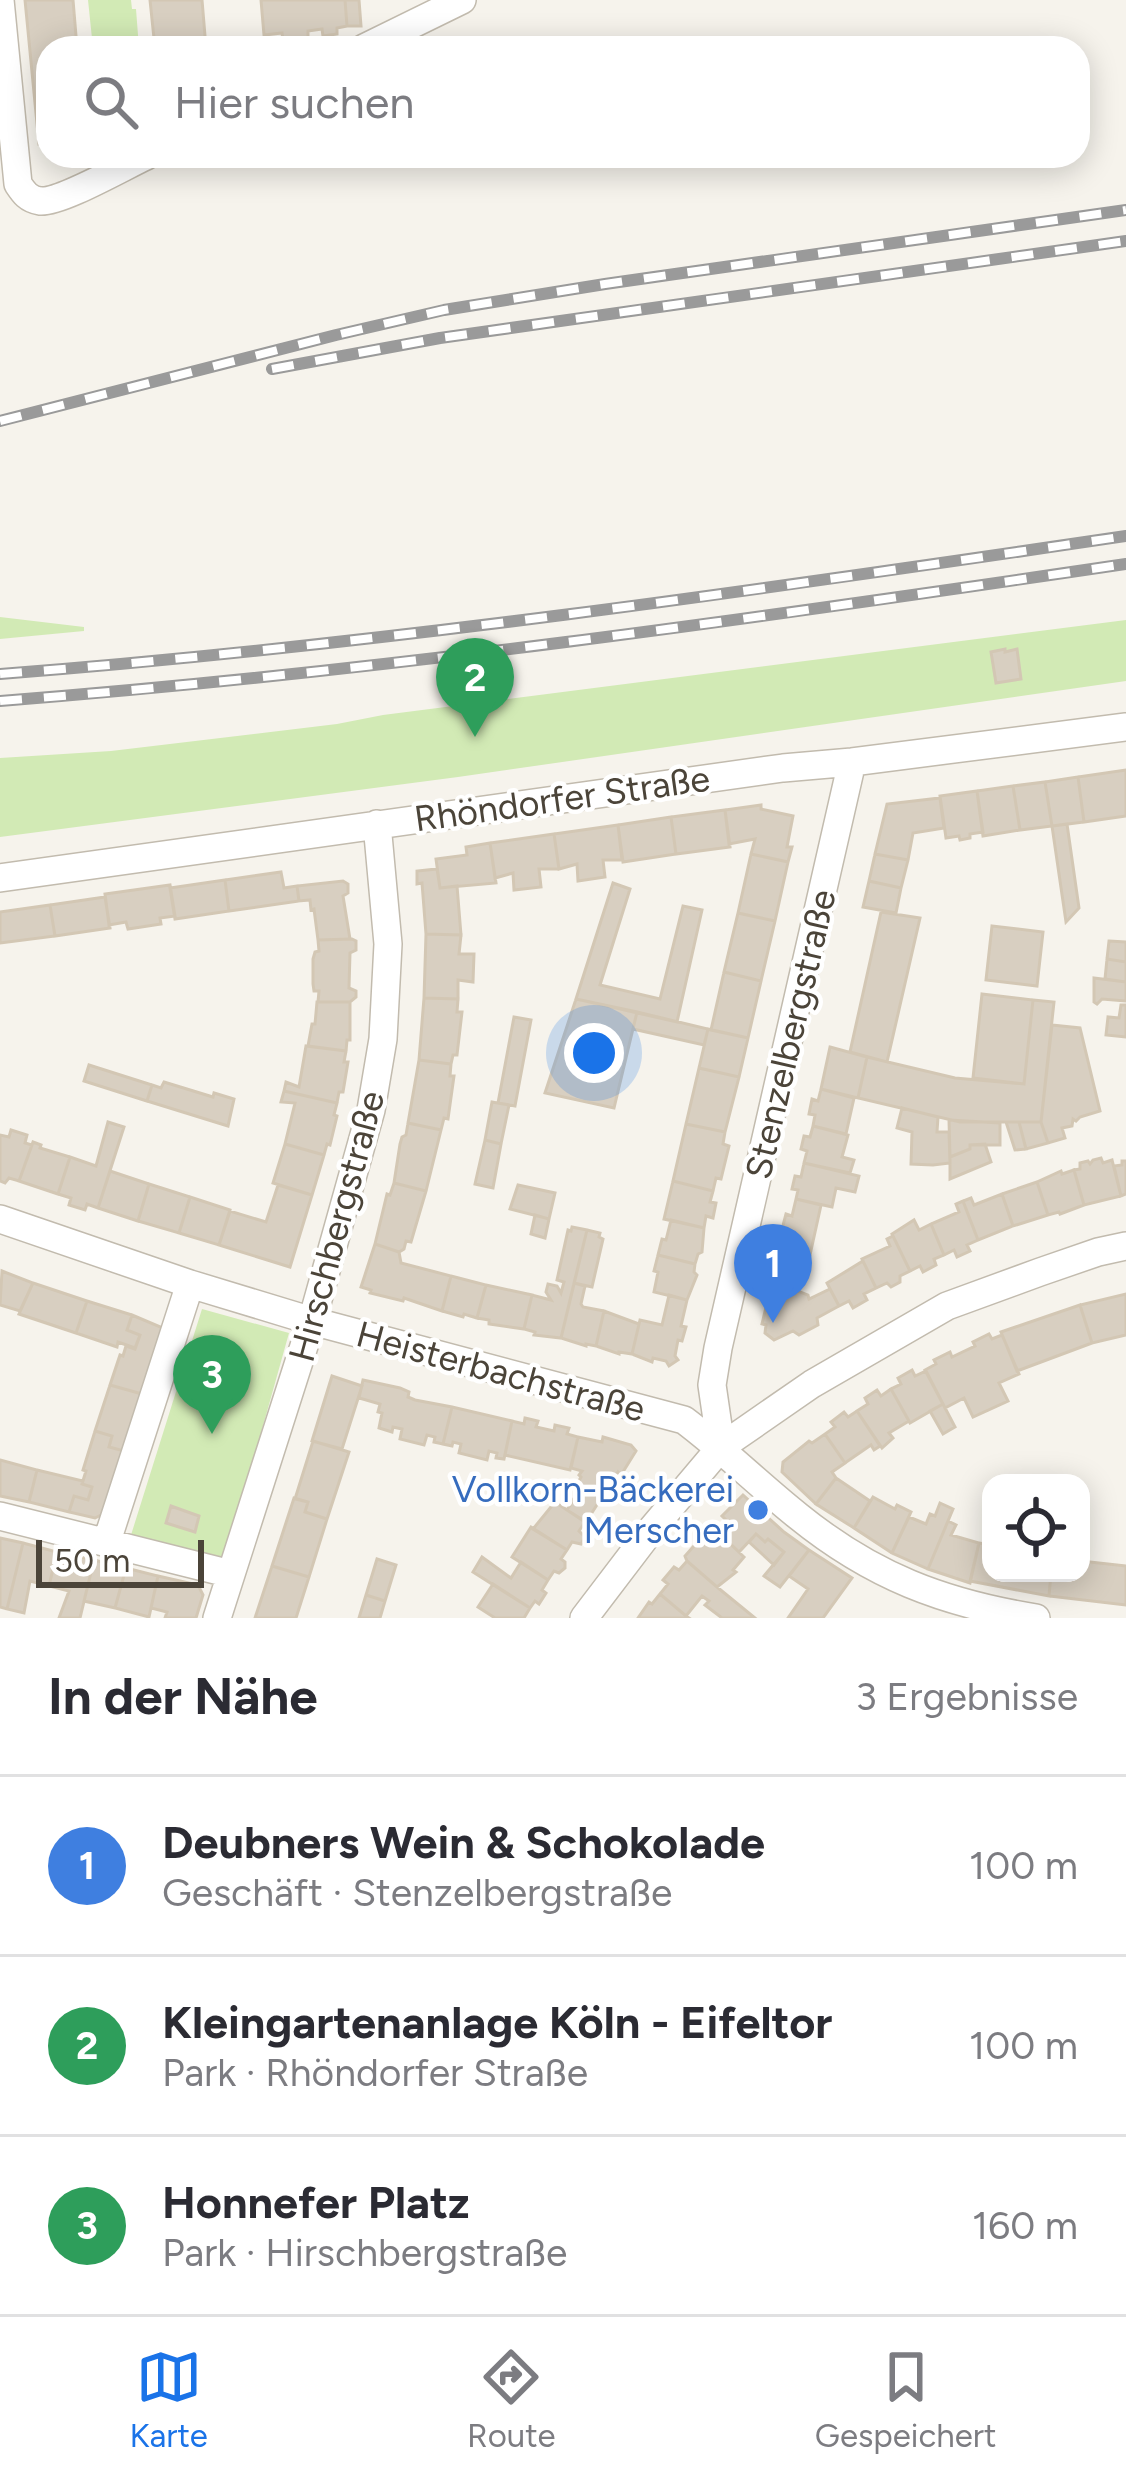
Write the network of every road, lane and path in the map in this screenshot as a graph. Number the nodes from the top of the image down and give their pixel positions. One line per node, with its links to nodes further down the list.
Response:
1 (0, 0): 4 (street)
2 (453, 2): 3 (street)
3 (387, 36)
4 (121, 168)
5 (1126, 727): 6 (street, Rhöndorfer Straße)
6 (852, 762): 7 (street, Rhöndorfer Straße); 13 (street, Stenzelbergstraße)
7 (377, 824): 8 (street, Rhöndorfer Straße); 12 (street, Hirschbergstraße)
8 (0, 878)
9 (0, 1219): 11 (street, Heisterbachstraße)
10 (1126, 1246): 13 (street)
11 (190, 1284): 12 (street, Heisterbachstraße); 15 (street)
12 (312, 1322): 13 (street, Heisterbachstraße); 16 (street, Hirschbergstraße)
13 (721, 1447): 18 (street); 19 (street, Heisterbachstraße)
14 (0, 1516): 15 (street)
15 (107, 1541): 16 (street)
16 (231, 1574): 17 (street, Hirschbergstraße)
17 (217, 1618)
18 (584, 1618)
19 (1036, 1618)

